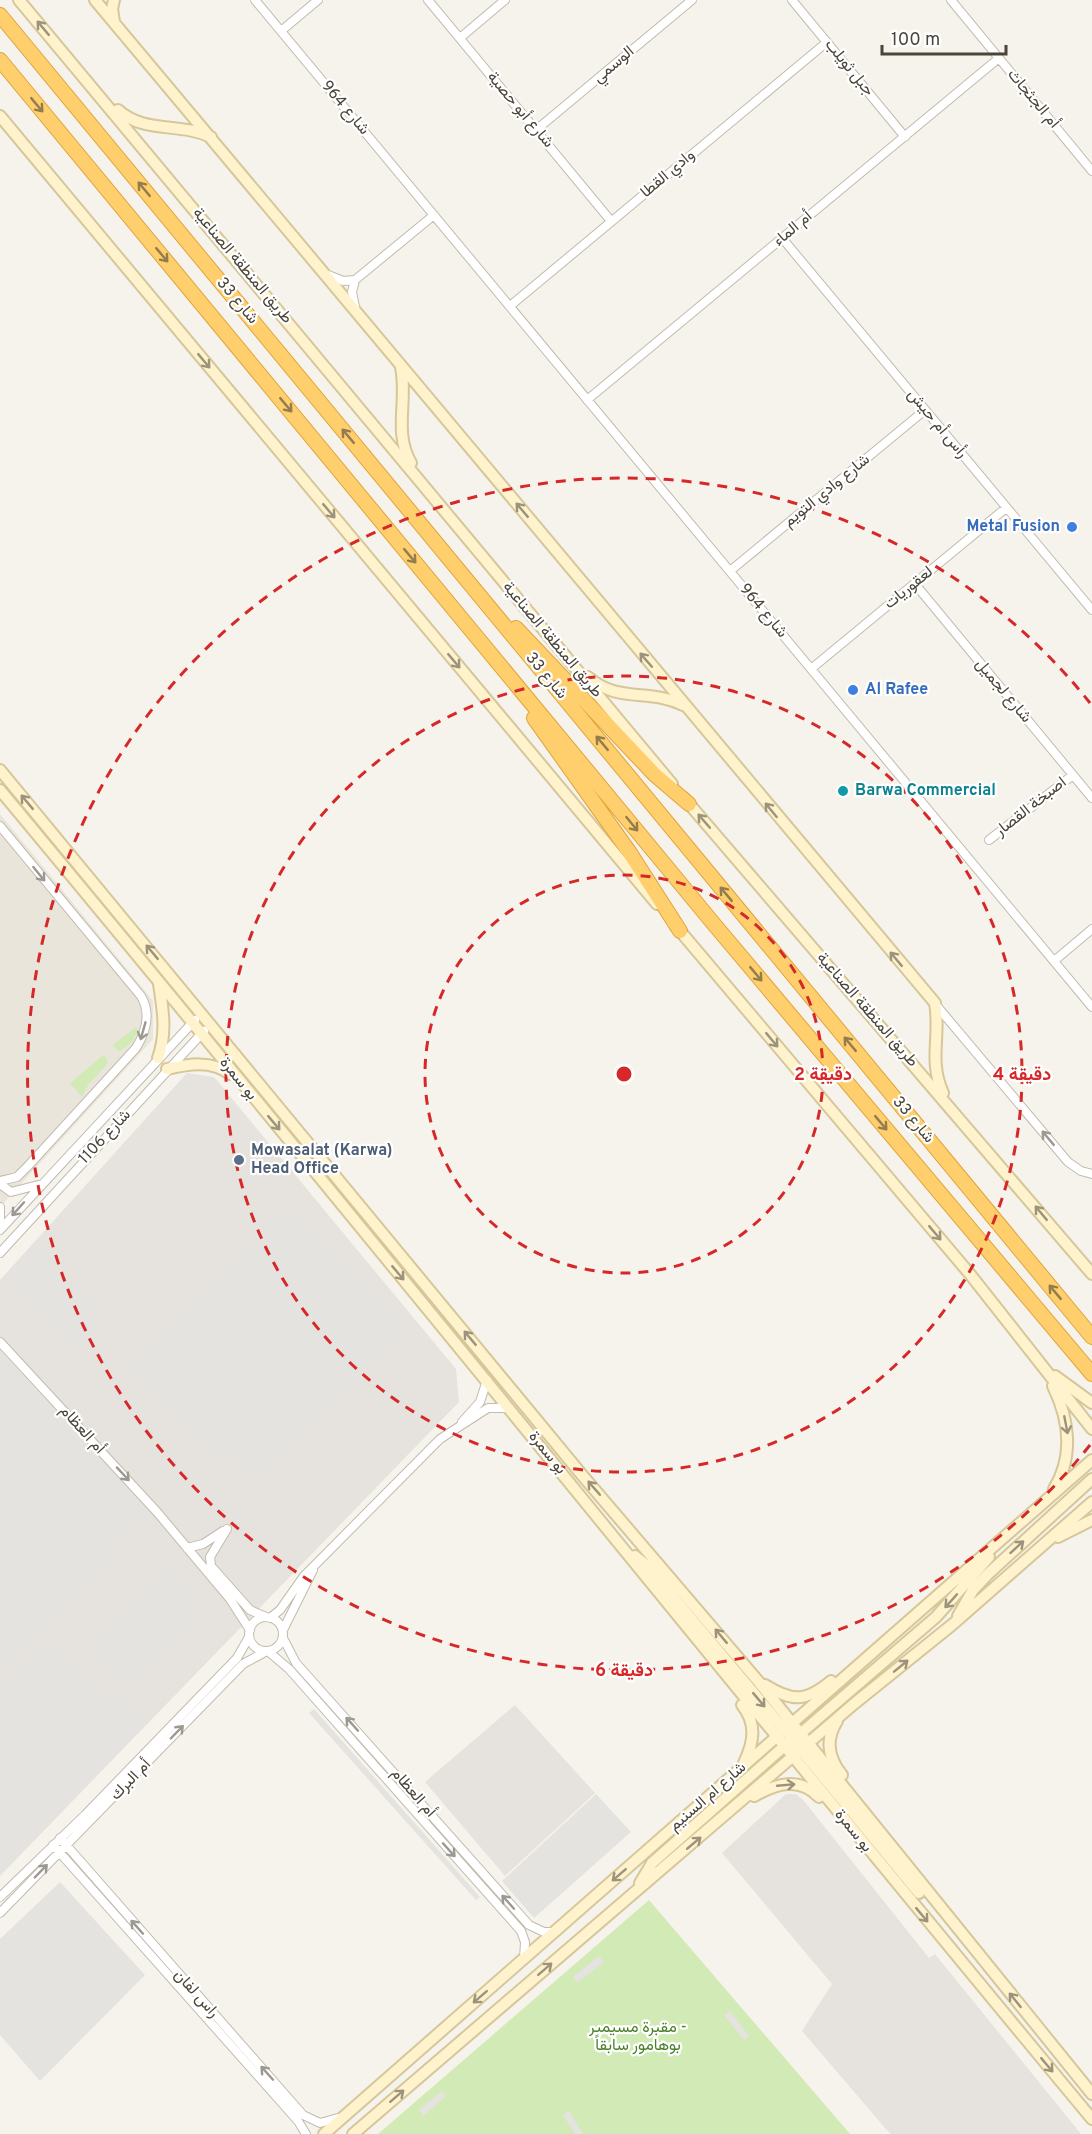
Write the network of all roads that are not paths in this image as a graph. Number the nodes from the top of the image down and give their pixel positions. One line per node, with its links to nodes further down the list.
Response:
1 (95, 0): 13 (street)
2 (114, 0): 13 (street)
3 (255, 0): 14 (street, شارع 964)
4 (318, 0): 14 (street)
5 (428, 0): 15 (street, شارع أبو حصية)
6 (505, 0): 15 (street)
7 (692, 0): 22 (street, الوسمي)
8 (792, 0): 16 (street, جبل ثويلب)
9 (951, 0): 17 (street, أم الجثجاث)
10 (20, 1): 20 (street, طريق المنطقة الصناعية, one-way to 10)
11 (0, 8): 19 (highway)
12 (0, 15): 19 (highway, شارع 33)
13 (114, 22): 24 (street)
14 (281, 31): 26 (street, شارع 964)
15 (460, 38): 22 (street, شارع أبو حصية)
16 (827, 42): 23 (street, جبل ثويلب); 27 (street, وادي القطا)
17 (999, 58): 23 (street, أم الماء); 25 (street, أم الجثجاث)
18 (0, 60): 43 (highway, شارع 33, one-way to 43)
19 (43, 66): 41 (highway, شارع 33, one-way to 19)
20 (91, 85): 24 (street); 36 (street, طريق المنطقة الصناعية)
21 (0, 116): 54 (street, one-way to 54)
22 (536, 130): 27 (street, شارع أبو حصية)
23 (905, 137): 28 (street, أم الماء)
24 (214, 139): 29 (street)
25 (1090, 166)
26 (434, 215): 30 (street); 31 (street, شارع 964)
27 (611, 221): 31 (street, وادي القطا)
28 (782, 238): 34 (street, أم الماء); 35 (street, رأس أم حيش)
29 (321, 270): 30 (street); 32 (street)
30 (355, 280): 32 (street)
31 (510, 306): 34 (street, شارع 964)
32 (360, 318): 33 (street)
33 (401, 366): 36 (street); 45 (street, one-way to 33)
34 (587, 400): 38 (street, شارع 964)
35 (925, 410): 37 (street, رأس أم حيش); 38 (street, شارع وادي التويم)
36 (428, 491): 42 (street, طريق المنطقة الصناعية)
37 (1006, 508): 39 (street, لعقوريات); 40 (street, رأس أم حيش)
38 (730, 571): 44 (street, شارع 964)
39 (915, 584): 44 (street, لعقوريات); 47 (street, شارع لجميل)
40 (1092, 610)
41 (492, 611): 50 (highway); 74 (highway, شارع 33, one-way to 41)
42 (563, 654): 45 (street); 50 (street, طريق المنطقة الصناعية)
43 (501, 665): 54 (highway); 77 (highway, شارع 33, one-way to 77)
44 (811, 669): 55 (street, شارع 964)
45 (689, 708): 57 (street, one-way to 45)
46 (0, 770): 59 (street, بو سمرة, one-way to 46)
47 (1073, 775): 49 (street, شارع لجميل); 52 (street, اصبخة القصار)
48 (0, 790): 56 (street, بو سمرة)
49 (1092, 798)
50 (689, 804): 66 (street, طريق المنطقة الصناعية, one-way to 50)
51 (2, 828): 69 (street, one-way to 69)
52 (989, 840)
53 (1092, 929): 55 (street)
54 (680, 931): 76 (street, one-way to 76)
55 (1053, 961): 58 (street, شارع 964)
56 (159, 983): 60 (street, بو سمرة); 63 (street)
57 (935, 1003): 66 (street); 67 (street, one-way to 57)
58 (1092, 1007)
59 (203, 1013): 60 (street, شارع 1106); 61 (street, بو سمرة)
60 (192, 1023): 62 (street, بو سمرة); 63 (street, شارع 1106)
61 (212, 1024): 62 (street, شارع 1106); 100 (street, بو سمرة, one-way to 61)
62 (201, 1034): 64 (street, شارع 1106); 65 (street, بو سمرة)
63 (158, 1058): 68 (street, شارع 1106)
64 (167, 1069): 65 (street); 72 (street, شارع 1106)
65 (237, 1078): 78 (street, بو سمرة, one-way to 78)
66 (949, 1104): 73 (street, طريق المنطقة الصناعية, one-way to 66)
67 (1092, 1174)
68 (42, 1183): 69 (street); 71 (street, شارع 1106, one-way to 71)
69 (2, 1188)
70 (0, 1208): 71 (street)
71 (0, 1228)
72 (0, 1253)
73 (1092, 1274)
74 (1092, 1337)
75 (0, 1342): 90 (street, أم العظام, one-way to 90)
76 (1043, 1367): 79 (street); 82 (street); 85 (street, one-way to 85)
77 (1092, 1374)
78 (486, 1380): 80 (street, بو سمرة); 81 (street)
79 (1092, 1403)
80 (510, 1408): 81 (street); 89 (street, بو سمرة)
81 (459, 1426): 92 (street)
82 (1092, 1428)
83 (1092, 1460): 85 (street, شارع ام السنيم)
84 (1092, 1479): 95 (street, one-way to 84)
85 (1048, 1496): 88 (street, شارع ام السنيم)
86 (1092, 1502): 91 (street, شارع ام السنيم)
87 (1092, 1520): 91 (street)
88 (1016, 1524): 98 (street, شارع ام السنيم); 102 (street, one-way to 102)
89 (623, 1546): 93 (street, بو سمرة); 102 (street, one-way to 102)
90 (187, 1548): 94 (street); 96 (street, أم العظام)
91 (1037, 1548): 95 (street, شارع ام السنيم)
92 (313, 1569): 94 (street); 97 (street)
93 (675, 1613): 102 (street, بو سمرة); 105 (street)
94 (268, 1618): 96 (street); 97 (street)
95 (953, 1624): 101 (street, شارع ام السنيم, one-way to 95)
96 (249, 1634): 99 (street); 107 (street, أم البرك)
97 (283, 1634): 99 (street); 103 (street, أم العظام, one-way to 97)
98 (882, 1645): 100 (street); 102 (street, شارع ام السنيم)
99 (267, 1652): 104 (street, أم العظام); 107 (street, أم البرك, one-way to 99)
100 (758, 1681): 102 (street, بو سمرة)
101 (855, 1703): 102 (street, شارع ام السنيم); 113 (street)
102 (793, 1741): 105 (street, شارع ام السنيم); 106 (street, شارع ام السنيم); 112 (street, بو سمرة); 113 (street, بو سمرة); 114 (street); 117 (street)
103 (378, 1754): 104 (street); 118 (street, أم العظام, one-way to 103)
104 (370, 1761): 119 (street, أم العظام, one-way to 119)
105 (742, 1767): 118 (street, شارع ام السنيم, one-way to 118)
106 (734, 1808): 112 (street, one-way to 112); 114 (street, شارع ام السنيم, one-way to 106)
107 (89, 1818): 108 (street, أم البرك); 110 (street, أم البرك)
108 (60, 1838): 109 (street, أم البرك); 110 (street, راس لفان)
109 (52, 1845): 111 (street, راس لفان); 115 (street, أم البرك)
110 (66, 1847): 111 (street, أم البرك); 121 (street, راس لفان, one-way to 110)
111 (58, 1854): 116 (street, أم البرك, one-way to 111); 123 (street, راس لفان)
112 (885, 1870): 122 (street, بو سمرة, one-way to 122)
113 (913, 1875): 117 (street, بو سمرة)
114 (634, 1893): 125 (street, شارع ام السنيم, one-way to 114)
115 (0, 1897)
116 (0, 1913)
117 (952, 1923): 120 (street, بو سمرة, one-way to 117)
118 (555, 1932): 119 (street, شارع ام السنيم)
119 (524, 1959): 121 (street, شارع ام السنيم, one-way to 121)
120 (1092, 2094)
121 (345, 2116): 124 (street, شارع ام السنيم)
122 (1092, 2119)
123 (306, 2134)
124 (324, 2134)
125 (353, 2134)

